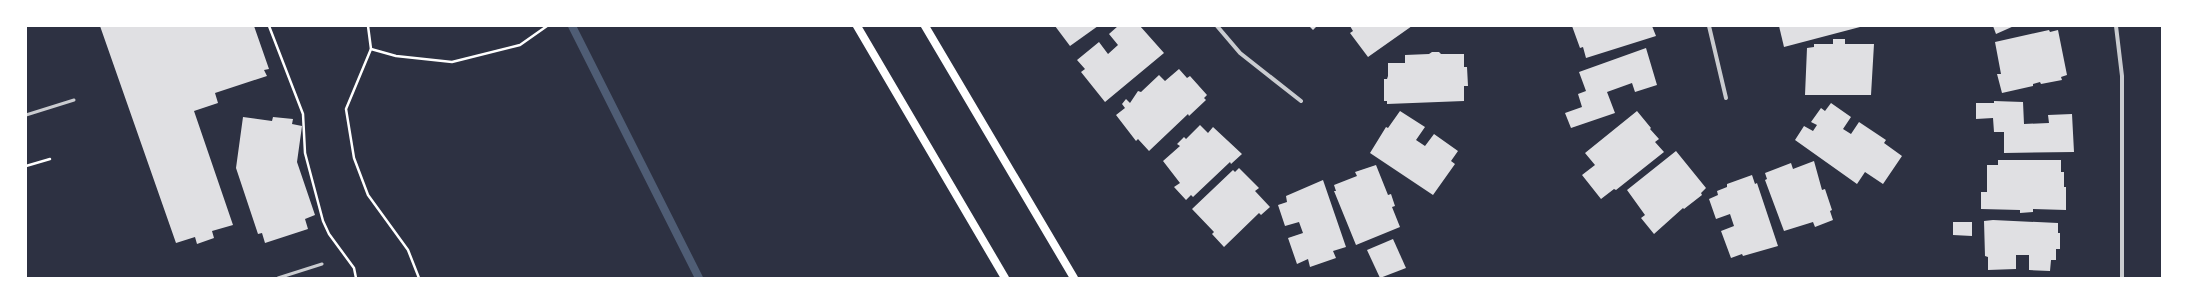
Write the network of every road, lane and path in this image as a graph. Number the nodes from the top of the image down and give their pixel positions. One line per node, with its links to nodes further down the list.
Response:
1 (269, 26): 18 (path)
2 (368, 26): 9 (path)
3 (547, 26): 9 (path)
4 (857, 26): 20 (main road)
5 (925, 26): 21 (main road)
6 (1217, 26): 12 (street)
7 (1709, 26): 10 (street)
8 (2116, 26): 22 (street)
9 (371, 49): 19 (path)
10 (1726, 98)
11 (74, 100): 13 (lane)
12 (1301, 101)
13 (26, 115)
14 (50, 159): 15 (path)
15 (26, 166)
16 (322, 264): 17 (lane)
17 (278, 278)
18 (356, 278)
19 (419, 278)
20 (1005, 278)
21 (1074, 278)
22 (2122, 278)

